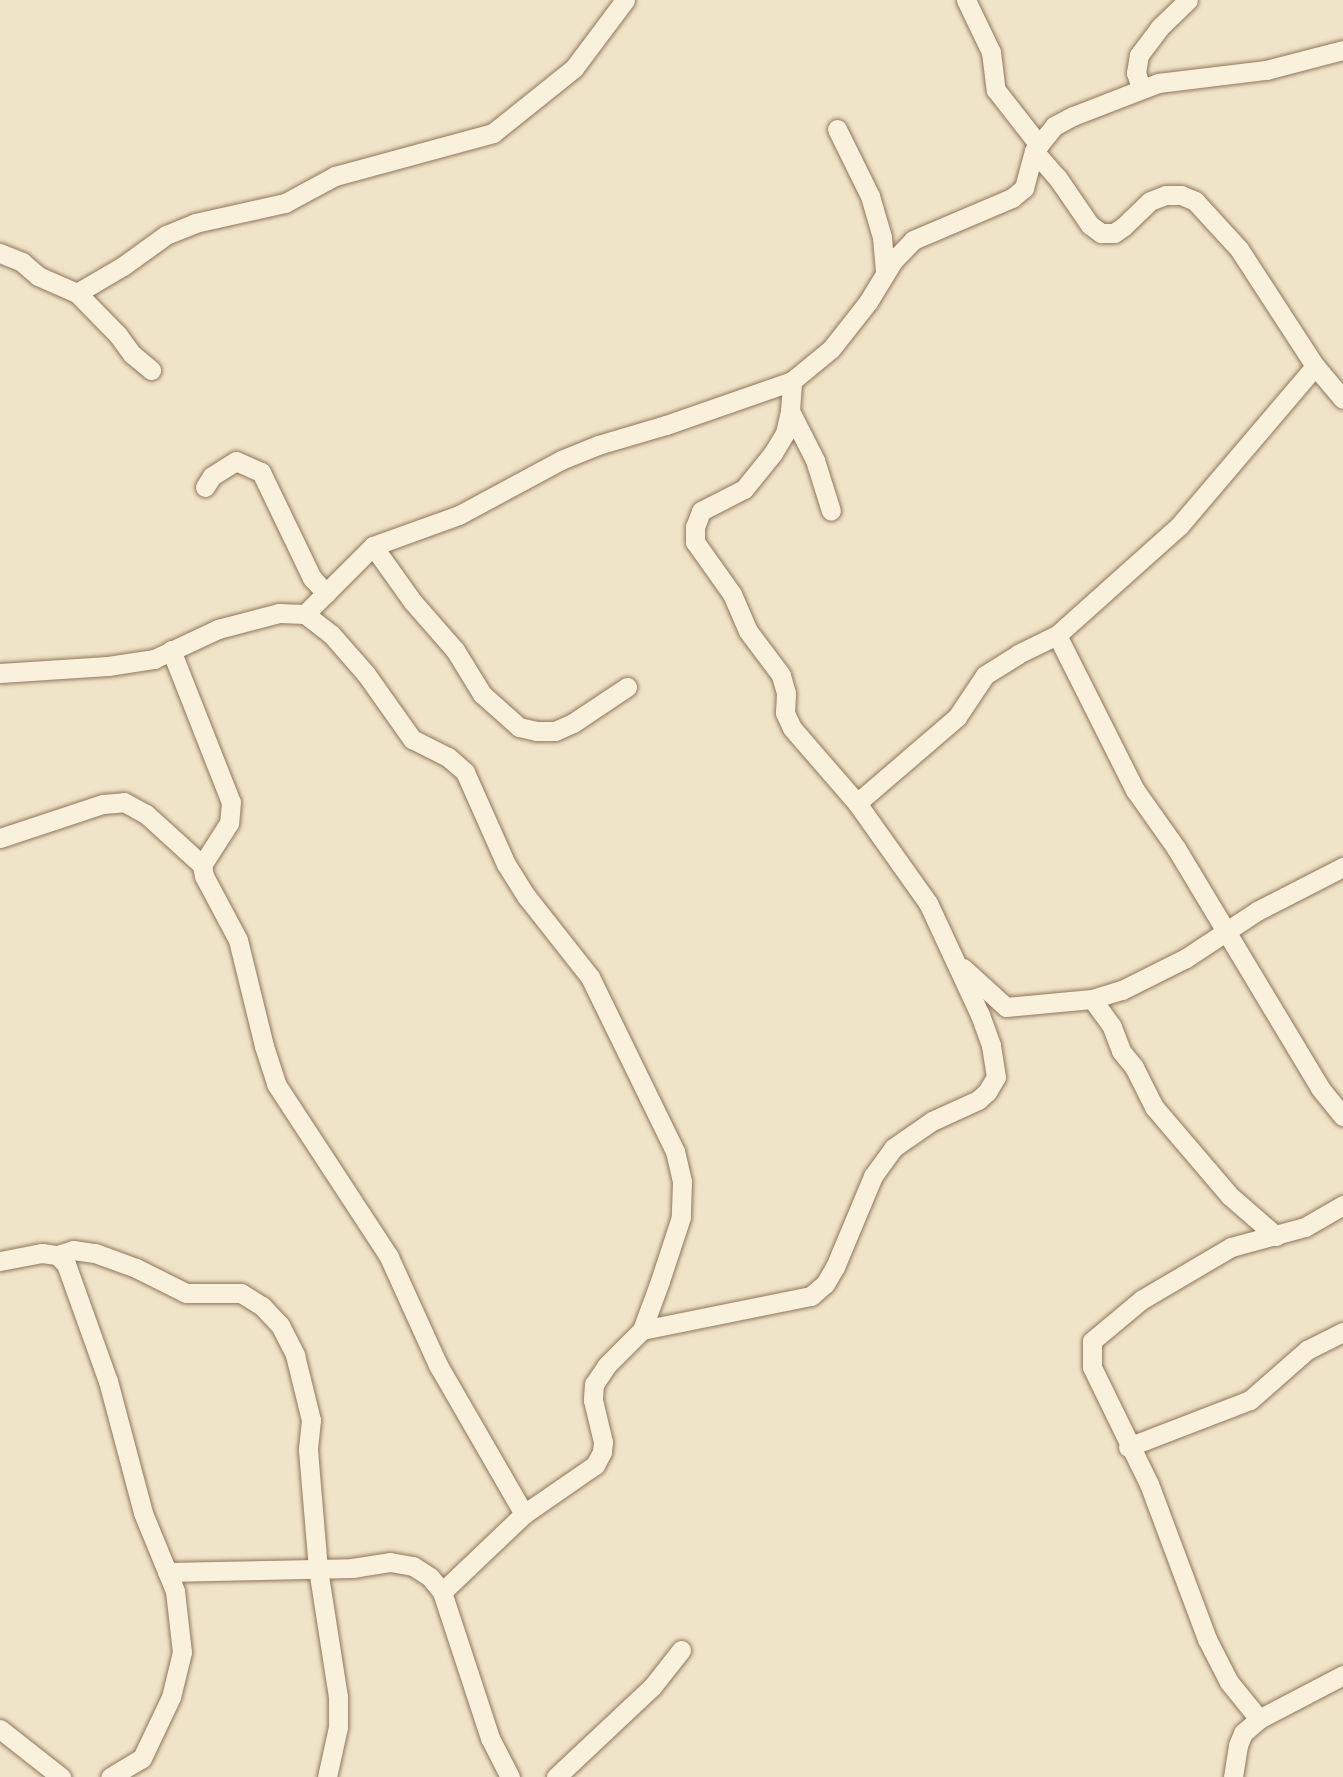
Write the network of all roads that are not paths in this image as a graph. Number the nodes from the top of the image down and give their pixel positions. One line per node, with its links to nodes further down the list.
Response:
1 (625, 0): 10 (street)
2 (966, 0): 7 (street)
3 (1188, 0): 5 (street)
4 (1343, 50): 5 (street)
5 (1141, 88): 7 (street)
6 (837, 129): 9 (street)
7 (1037, 148): 9 (street); 11 (street)
8 (0, 253): 10 (street)
9 (885, 273): 13 (street)
10 (77, 293): 12 (street)
11 (1315, 366): 14 (street); 21 (street)
12 (151, 370)
13 (792, 381): 15 (street); 18 (street)
14 (1343, 399)
15 (790, 411): 17 (street); 25 (street)
16 (205, 486): 19 (street)
17 (831, 511)
18 (373, 547): 19 (street); 24 (street)
19 (327, 593): 20 (street)
20 (305, 614): 22 (street); 37 (street)
21 (1057, 635): 25 (street); 29 (street)
22 (171, 650): 23 (street); 27 (street)
23 (0, 673)
24 (627, 687)
25 (858, 803): 30 (street)
26 (0, 838): 27 (street)
27 (202, 865): 40 (street)
28 (1343, 867): 29 (street)
29 (1224, 931): 31 (street); 32 (street)
30 (954, 960): 31 (street); 37 (street)
31 (1093, 999): 34 (street)
32 (1343, 1116)
33 (1343, 1205): 34 (street)
34 (1276, 1236): 39 (street)
35 (57, 1255): 36 (street); 41 (street); 42 (street)
36 (0, 1261)
37 (642, 1329): 40 (street)
38 (1343, 1332): 39 (street)
39 (1128, 1447): 46 (street)
40 (524, 1514): 43 (street)
41 (318, 1569): 42 (street); 43 (street); 50 (street)
42 (167, 1572): 49 (street)
43 (442, 1592): 51 (street)
44 (681, 1650): 52 (street)
45 (1343, 1675): 46 (street)
46 (1259, 1719): 53 (street)
47 (0, 1729): 48 (street)
48 (61, 1777)
49 (110, 1777)
50 (327, 1777)
51 (510, 1777)
52 (555, 1777)
53 (1233, 1777)

